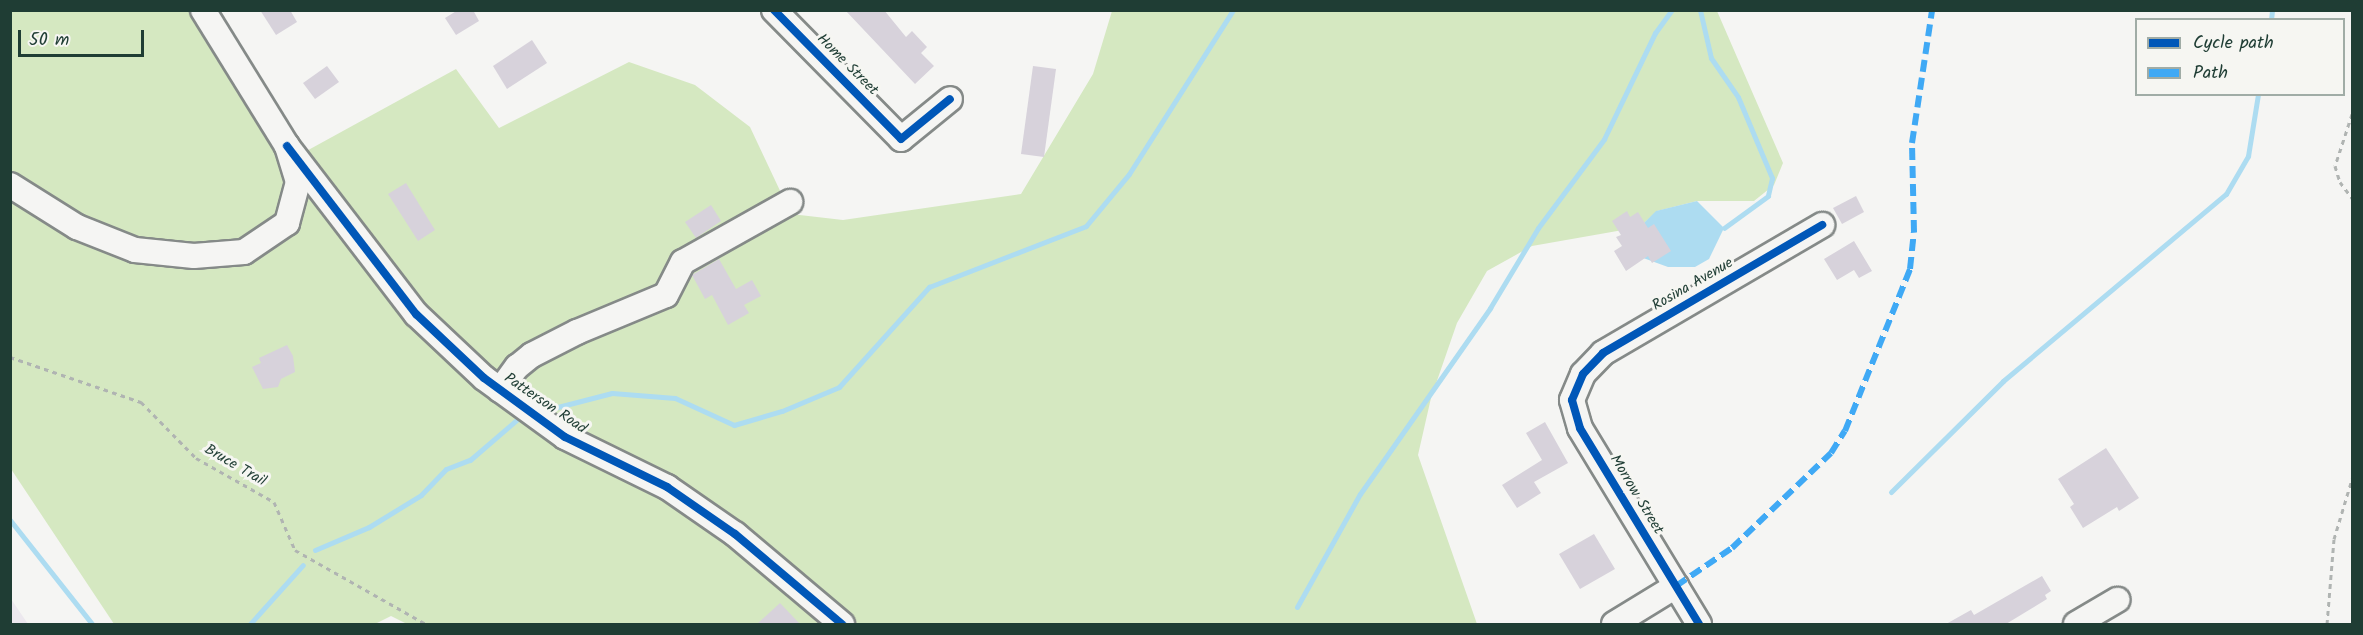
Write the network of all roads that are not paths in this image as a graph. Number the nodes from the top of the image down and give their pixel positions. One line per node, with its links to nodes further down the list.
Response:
1 (203, 10): 4 (street)
2 (774, 10): 3 (street, Home Street)
3 (950, 99)
4 (287, 146): 5 (street); 9 (street, Patterson Road)
5 (10, 185)
6 (790, 202): 9 (street)
7 (1822, 225): 8 (street, Rosina Avenue)
8 (1583, 374): 10 (street, Morrow Street)
9 (500, 390): 12 (street, Patterson Road)
10 (1676, 586): 13 (street); 14 (street, Morrow Street)
11 (2117, 600): 15 (street)
12 (842, 624)
13 (1614, 624)
14 (1699, 624)
15 (2076, 624)

